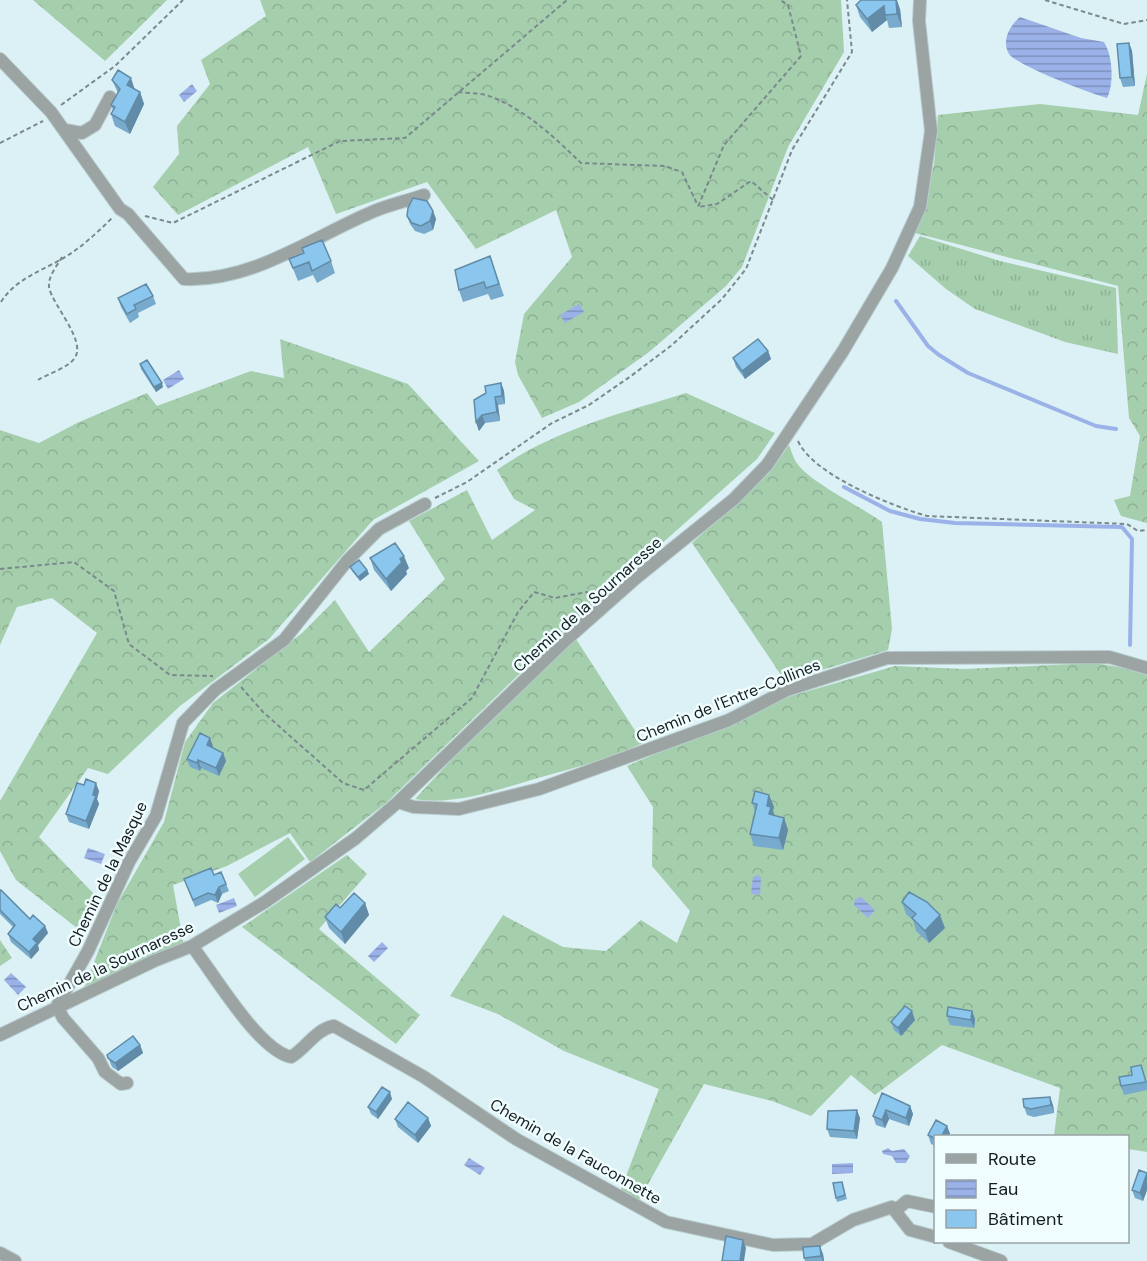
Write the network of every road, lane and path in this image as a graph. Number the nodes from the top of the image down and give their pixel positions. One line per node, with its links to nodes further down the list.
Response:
1 (183, 0): 11 (path)
2 (567, 0): 9 (path)
3 (780, 0): 16 (path)
4 (847, 0): 15 (path)
5 (920, 0): 22 (street, Chemin de la Sournaresse)
6 (1044, 0): 7 (path)
7 (1147, 20)
8 (0, 59): 11 (street)
9 (458, 92): 16 (path); 18 (path)
10 (110, 97): 12 (street)
11 (51, 112): 12 (street); 13 (path)
12 (65, 130): 17 (street)
13 (0, 143)
14 (424, 195): 17 (street)
15 (773, 200): 16 (path); 23 (path)
16 (698, 207)
17 (120, 209): 19 (path)
18 (141, 214)
19 (62, 257): 20 (path); 21 (path)
20 (1, 302)
21 (38, 380)
22 (792, 427): 24 (path); 26 (street, Chemin de la Sournaresse)
23 (425, 504): 28 (street, Chemin de la Masque)
24 (1147, 530)
25 (0, 569): 28 (path)
26 (606, 605): 28 (path); 29 (street, Chemin de la Sournaresse)
27 (1147, 668): 29 (street, Chemin de l'Entre-Collines)
28 (233, 677): 31 (street, Chemin de la Masque)
29 (398, 802): 30 (street, Chemin de la Sournaresse)
30 (192, 946): 31 (street, Chemin de la Sournaresse); 35 (street, Chemin de la Fauconnette)
31 (57, 1005): 32 (street, Chemin de la Sournaresse); 33 (street)
32 (0, 1035)
33 (127, 1083)
34 (934, 1207): 35 (street)
35 (896, 1210): 36 (street)
36 (934, 1236)
37 (952, 1243): 40 (street)
38 (0, 1253): 39 (street)
39 (15, 1261)
40 (1001, 1261)

